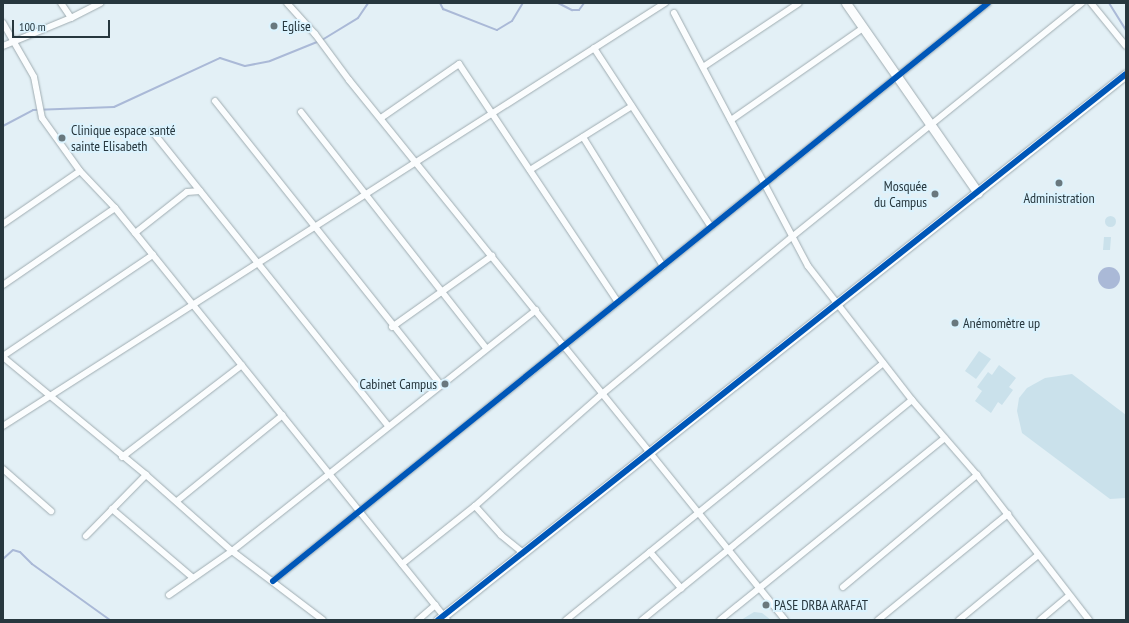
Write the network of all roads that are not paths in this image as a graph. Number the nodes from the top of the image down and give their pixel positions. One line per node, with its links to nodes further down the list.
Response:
1 (61, 3): 11 (street)
2 (100, 3): 11 (street)
3 (287, 3): 25 (street)
4 (665, 3): 17 (street)
5 (799, 3): 18 (street)
6 (846, 3): 13 (street)
7 (988, 3): 20 (street)
8 (1082, 3): 27 (street)
9 (1091, 3): 16 (street)
10 (674, 13): 18 (street)
11 (71, 18): 14 (street)
12 (3, 23): 14 (street)
13 (863, 28): 20 (street); 26 (street)
14 (16, 42): 15 (street); 32 (street)
15 (3, 46)
16 (1126, 46)
17 (594, 48): 22 (street); 24 (street)
18 (703, 67): 26 (street)
19 (1126, 74): 35 (street)
20 (897, 77): 27 (street); 33 (street)
21 (215, 101): 39 (street)
22 (632, 106): 29 (street); 40 (street)
23 (301, 112): 36 (street)
24 (492, 113): 25 (street); 30 (street); 31 (street)
25 (381, 118): 30 (street)
26 (731, 120): 33 (street)
27 (931, 124): 35 (street); 42 (street)
28 (152, 131): 34 (street)
29 (583, 137): 31 (street); 46 (street)
30 (416, 162): 36 (street); 44 (street)
31 (530, 170): 49 (street)
32 (80, 171): 37 (street); 38 (street)
33 (765, 184): 40 (street); 42 (street)
34 (200, 191): 41 (street); 45 (street)
35 (978, 193): 51 (street)
36 (367, 194): 39 (street); 48 (street)
37 (115, 208): 41 (street); 47 (street)
38 (3, 224)
39 (314, 227): 45 (street); 53 (street)
40 (711, 227): 46 (street)
41 (135, 233): 43 (street)
42 (793, 236): 51 (street); 60 (street)
43 (153, 255): 50 (street); 56 (street)
44 (492, 256): 48 (street); 52 (street)
45 (257, 263): 50 (street); 65 (street)
46 (663, 266): 49 (street)
47 (3, 285)
48 (442, 291): 53 (street); 55 (street)
49 (618, 302): 54 (street)
50 (193, 304): 58 (street); 61 (street)
51 (837, 304): 57 (street); 67 (street)
52 (536, 310): 54 (street); 55 (street)
53 (392, 326): 59 (street)
54 (564, 346): 60 (street); 77 (street)
55 (486, 348): 59 (street)
56 (3, 357): 61 (street)
57 (883, 363): 62 (street); 78 (street)
58 (242, 365): 63 (street); 68 (street)
59 (440, 384): 65 (street)
60 (602, 394): 67 (street); 74 (street)
61 (49, 396): 64 (street); 68 (street)
62 (912, 400): 66 (street); 81 (street)
63 (283, 415): 70 (street); 73 (street)
64 (3, 426)
65 (388, 426): 70 (street)
66 (945, 438): 72 (street); 91 (street)
67 (650, 453): 78 (street); 84 (street)
68 (122, 457): 71 (street)
69 (3, 469): 76 (street)
70 (331, 473): 77 (street); 82 (street)
71 (146, 475): 73 (street); 75 (street)
72 (977, 475): 79 (street); 89 (street)
73 (176, 501): 82 (street)
74 (475, 506): 84 (street); 86 (street)
75 (112, 510): 80 (street); 87 (street)
76 (51, 511)
77 (360, 511): 86 (street); 88 (street)
78 (699, 512): 81 (street); 83 (street)
79 (1008, 514): 85 (street); 102 (street)
80 (86, 536)
81 (729, 549): 90 (street); 91 (street)
82 (232, 551): 87 (street); 88 (street)
83 (650, 552): 90 (street); 98 (street)
84 (523, 553): 95 (street)
85 (1037, 556): 93 (street); 103 (street)
86 (402, 564): 94 (street)
87 (192, 577): 92 (street)
88 (273, 581): 96 (street)
89 (843, 587)
90 (681, 588): 99 (street)
91 (760, 588): 100 (street); 101 (street)
92 (169, 595)
93 (1069, 596): 104 (street); 105 (street)
94 (435, 605): 95 (street); 97 (street)
95 (443, 618)
96 (321, 620)
97 (418, 620)
98 (566, 620)
99 (642, 620)
100 (720, 620)
101 (785, 620)
102 (878, 620)
103 (959, 620)
104 (1040, 620)
105 (1089, 620)

